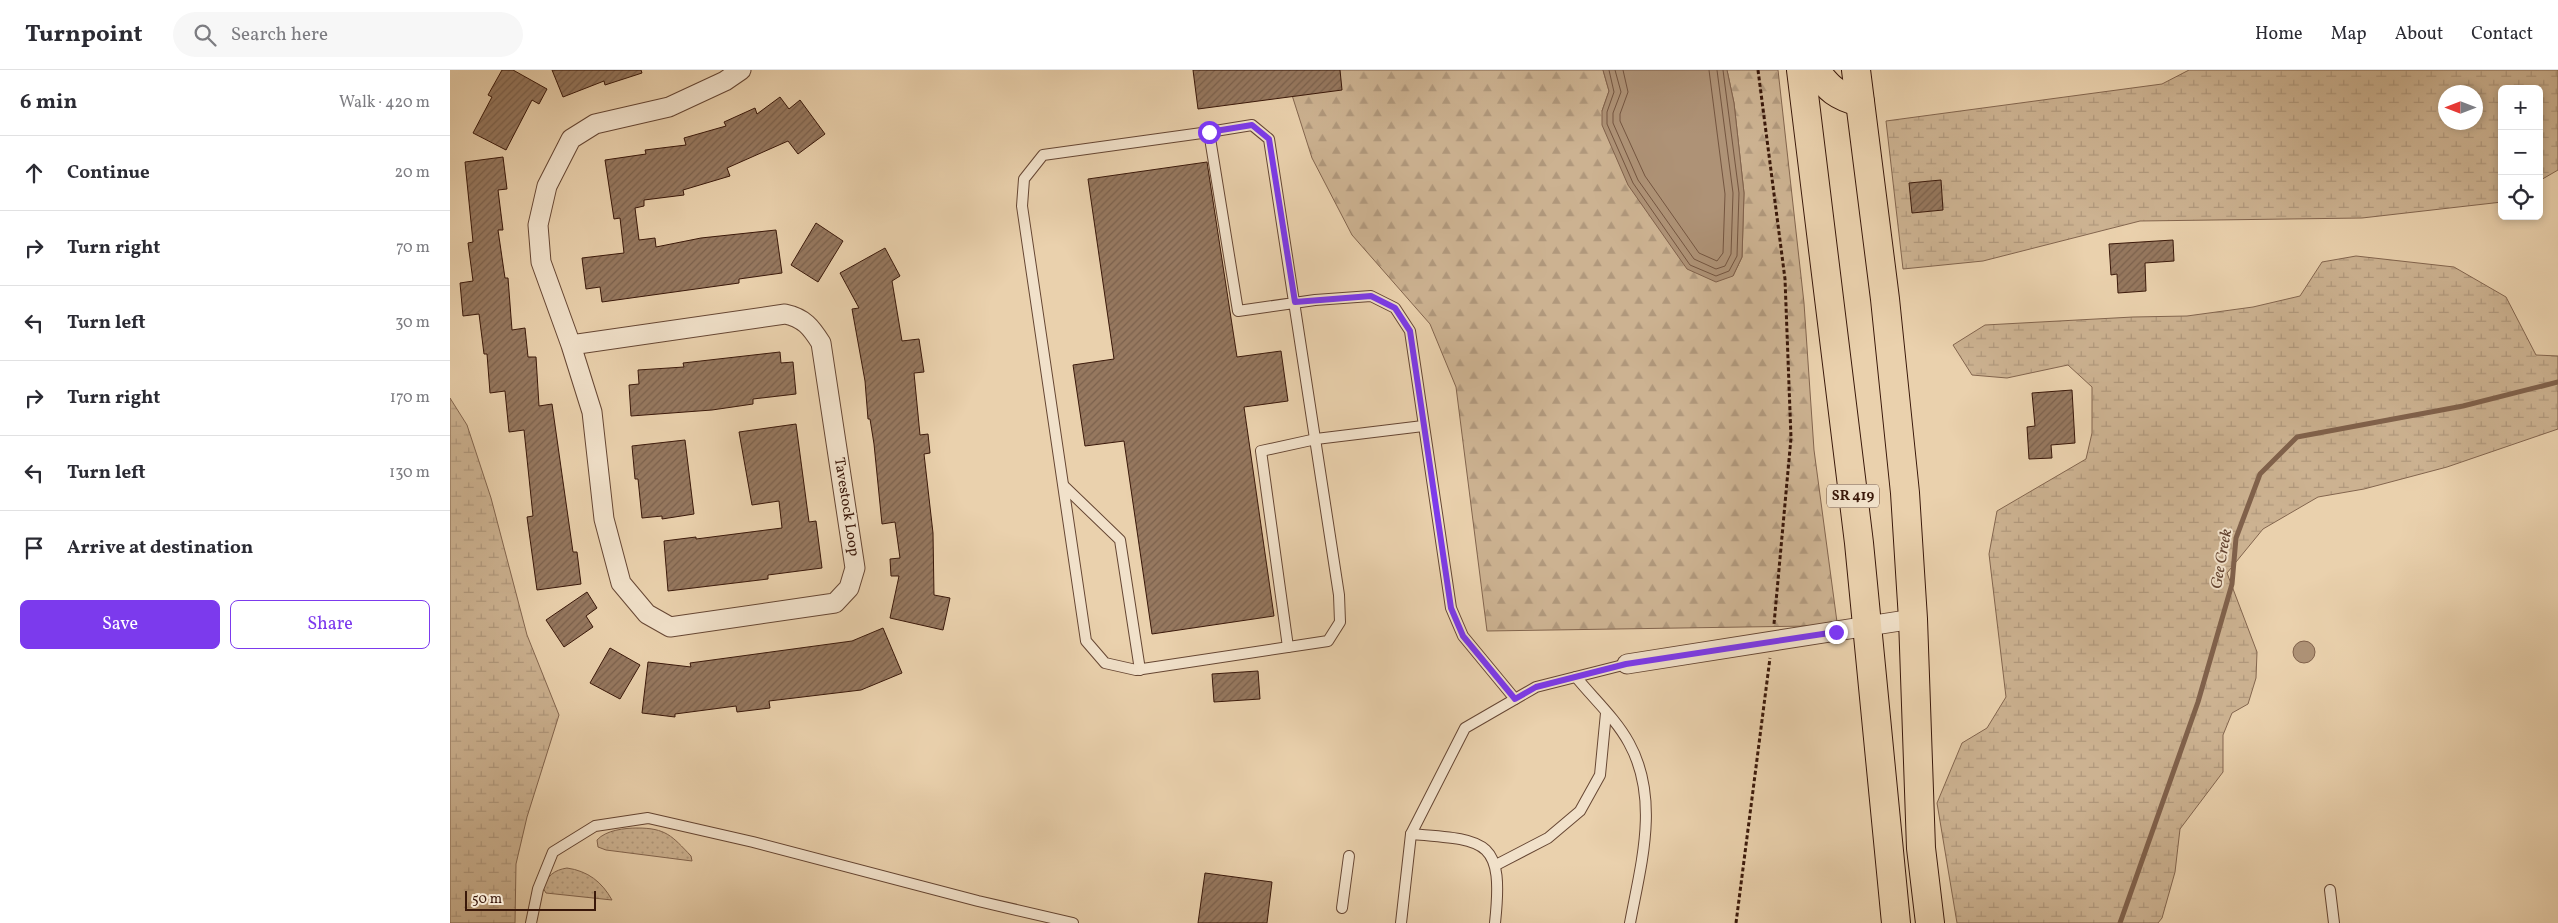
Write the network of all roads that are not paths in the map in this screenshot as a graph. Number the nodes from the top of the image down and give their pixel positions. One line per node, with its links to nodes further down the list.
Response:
1 (741, 70): 8 (street, Tavestock Loop)
2 (1801, 70): 13 (main road, SR 419)
3 (1814, 70): 5 (main road)
4 (1856, 70): 5 (main road)
5 (1860, 102): 12 (main road)
6 (1209, 132): 7 (lane); 7 (lane); 11 (lane)
7 (1295, 302): 9 (lane); 10 (lane)
8 (571, 345): 8 (street, Tavestock Loop)
9 (1423, 426): 10 (lane); 18 (lane)
10 (1316, 439): 14 (lane); 14 (lane)
11 (1064, 486): 16 (lane); 16 (lane)
12 (1913, 619): 13 (street); 31 (main road)
13 (1868, 628): 15 (street); 30 (main road, SR 419)
14 (1288, 647): 16 (lane)
15 (1626, 664): 17 (lane)
16 (1140, 670)
17 (1576, 677): 18 (lane); 19 (lane)
18 (1515, 699): 20 (lane)
19 (1606, 713): 22 (lane); 29 (lane)
20 (1411, 834): 22 (lane); 27 (lane)
21 (1349, 856): 24 (lane)
22 (1496, 865): 28 (lane)
23 (2330, 890): 32 (lane)
24 (1342, 908)
25 (531, 923): 26 (lane)
26 (1073, 923)
27 (1401, 923)
28 (1494, 923)
29 (1630, 923)
30 (1896, 923)
31 (1930, 923)
32 (2334, 923)

